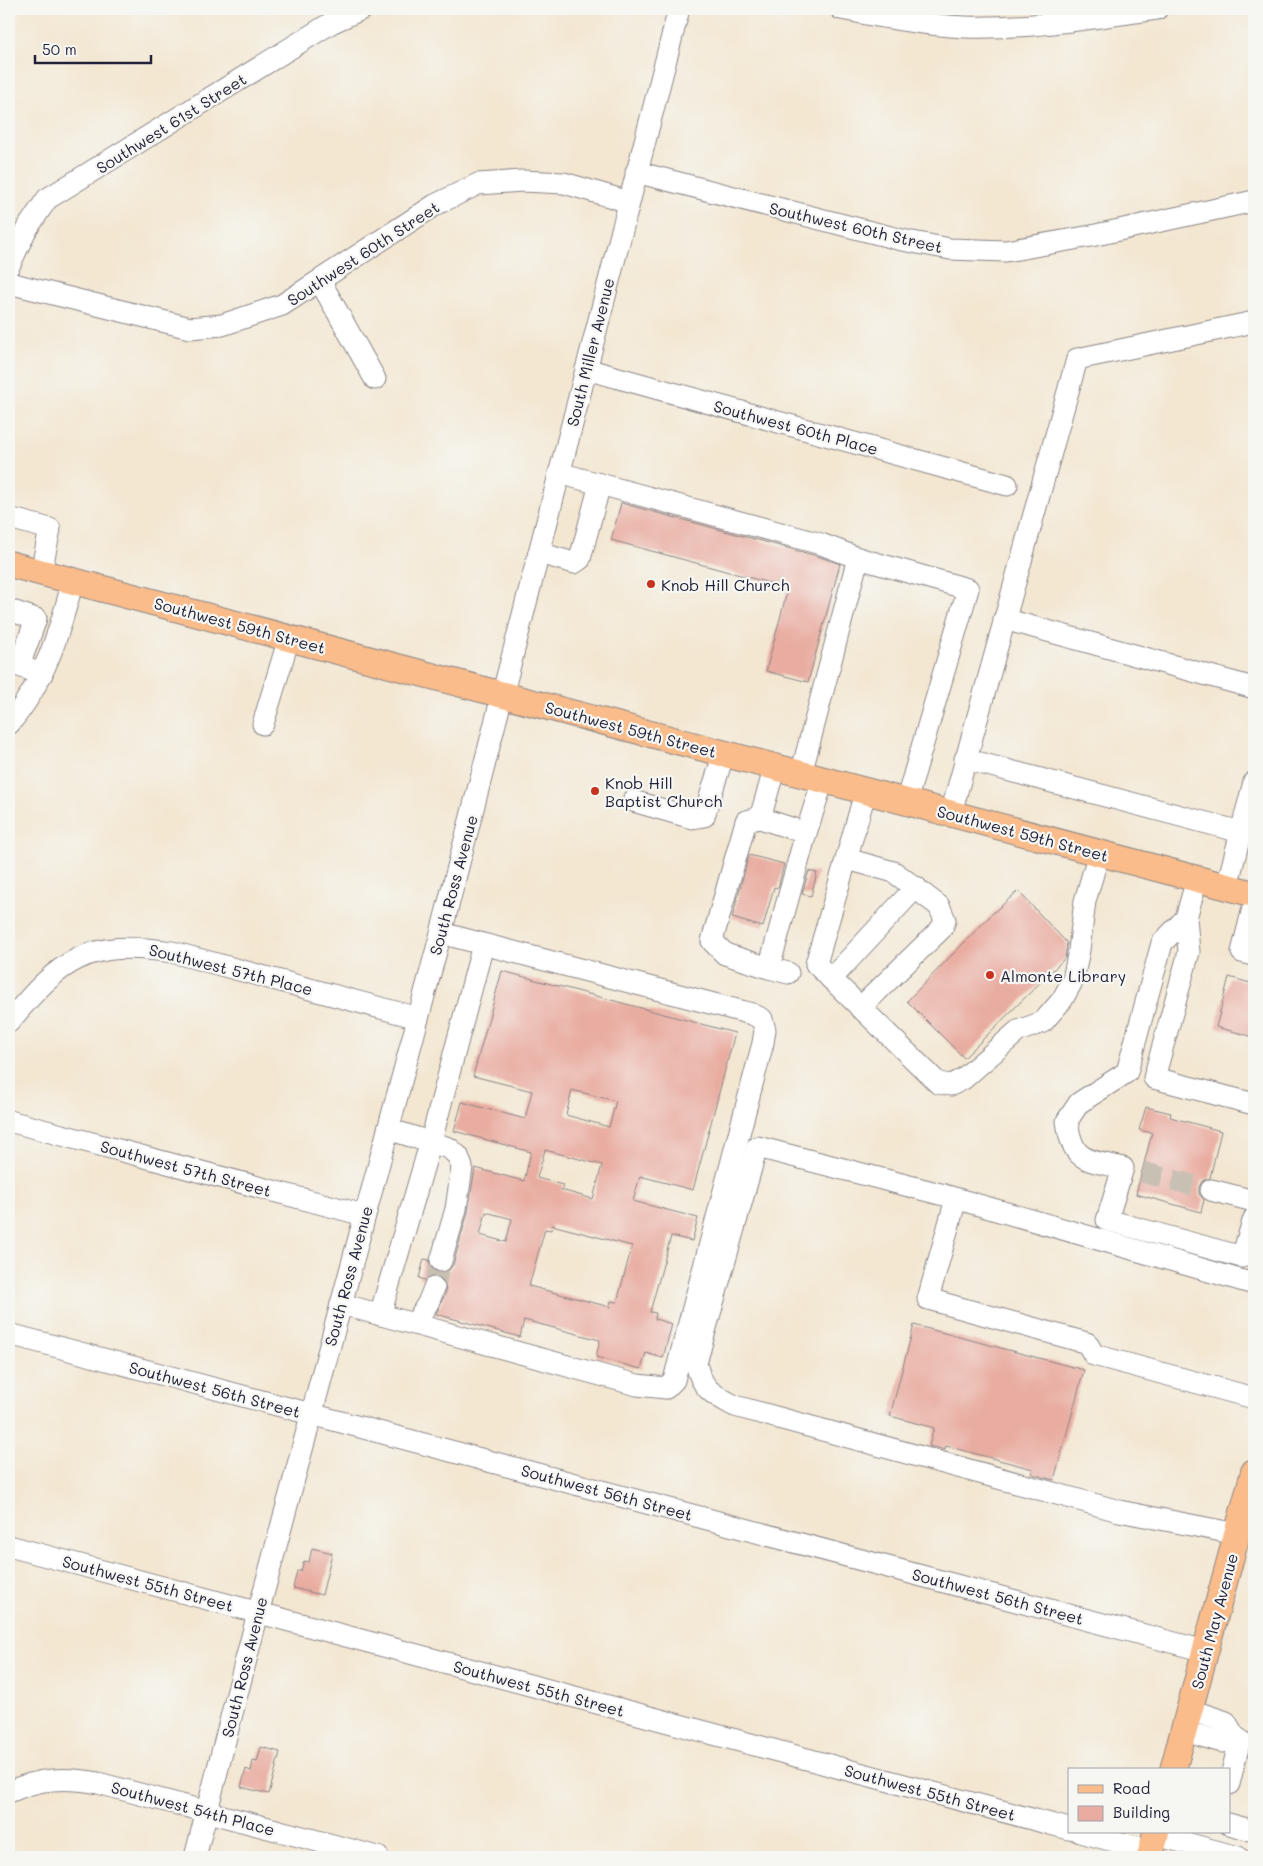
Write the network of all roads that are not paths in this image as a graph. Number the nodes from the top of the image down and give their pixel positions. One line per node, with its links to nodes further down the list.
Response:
1 (362, 9): 8 (street, Southwest 61st Street)
2 (679, 9): 5 (street, South Miller Avenue)
3 (841, 9): 4 (street)
4 (1157, 9)
5 (636, 172): 6 (street, Southwest 60th Street); 7 (street, South Miller Avenue)
6 (1254, 200)
7 (629, 202): 9 (street, Southwest 60th Street); 12 (street, South Miller Avenue)
8 (9, 266)
9 (320, 280): 10 (street, Southwest 60th Street); 13 (street)
10 (9, 283)
11 (1254, 322): 24 (street)
12 (586, 368): 14 (street, South Miller Avenue); 16 (street, Southwest 60th Place)
13 (375, 379)
14 (559, 473): 15 (street); 18 (street, South Miller Avenue)
15 (600, 484): 18 (street); 19 (street)
16 (1007, 484)
17 (9, 518): 21 (street)
18 (539, 553): 29 (street, South Miller Avenue)
19 (858, 558): 35 (street); 39 (street)
20 (9, 564): 21 (main road, Southwest 59th Street)
21 (41, 572): 22 (main road, Southwest 59th Street)
22 (73, 580): 25 (main road, Southwest 59th Street); 27 (street)
23 (9, 610): 26 (street)
24 (1004, 619): 28 (street); 33 (street)
25 (289, 638): 29 (main road, Southwest 59th Street); 31 (street)
26 (14, 667): 27 (street)
27 (42, 674): 30 (street)
28 (1254, 688)
29 (502, 695): 32 (main road, Southwest 59th Street); 52 (street, South Ross Avenue)
30 (9, 724)
31 (263, 724)
32 (724, 753): 34 (main road, Southwest 59th Street); 38 (street)
33 (965, 759): 40 (street); 42 (street)
34 (776, 767): 35 (main road, Southwest 59th Street); 41 (street)
35 (812, 777): 37 (main road, Southwest 59th Street); 43 (street)
36 (1254, 782): 42 (street)
37 (866, 790): 39 (main road, Southwest 59th Street); 45 (street)
38 (633, 801)
39 (906, 802): 40 (main road, Southwest 59th Street)
40 (950, 813): 44 (main road, Southwest 59th Street)
41 (760, 818): 43 (street); 43 (street)
42 (1241, 832): 47 (street)
43 (806, 833)
44 (1099, 853): 46 (main road, Southwest 59th Street); 56 (street)
45 (847, 859): 48 (street); 55 (street)
46 (1197, 879): 47 (main road, Southwest 59th Street); 51 (street)
47 (1227, 886): 49 (main road, Southwest 59th Street)
48 (916, 887): 55 (street); 56 (street)
49 (1254, 894)
50 (1254, 904): 54 (street)
51 (1186, 918): 59 (street); 60 (street)
52 (441, 933): 53 (street); 57 (street, South Ross Avenue)
53 (483, 945): 64 (street); 75 (street)
54 (1254, 955)
55 (831, 979): 56 (street)
56 (860, 1008)
57 (418, 1018): 58 (street, Southwest 57th Place); 63 (street, South Ross Avenue)
58 (9, 1022)
59 (1127, 1072): 60 (street); 69 (street)
60 (1154, 1078): 61 (street)
61 (1254, 1104)
62 (9, 1121): 68 (street, Southwest 57th Street)
63 (388, 1129): 64 (street); 68 (street, South Ross Avenue)
64 (431, 1141): 70 (street); 74 (street)
65 (1211, 1190): 67 (street)
66 (956, 1199): 71 (street); 77 (street); 80 (street)
67 (1254, 1201)
68 (364, 1215): 73 (street, South Ross Avenue)
69 (1254, 1218)
70 (441, 1261)
71 (1254, 1284)
72 (434, 1288): 75 (street)
73 (341, 1304): 74 (street); 78 (street, South Ross Avenue)
74 (380, 1315): 75 (street)
75 (415, 1324)
76 (9, 1334): 78 (street, Southwest 56th Street)
77 (1254, 1398)
78 (312, 1414): 82 (street, South Ross Avenue); 83 (street, Southwest 56th Street)
79 (1254, 1472): 80 (main road, South May Avenue)
80 (1237, 1534): 83 (main road, South May Avenue)
81 (9, 1546): 82 (street, Southwest 55th Street)
82 (258, 1612): 88 (street, South Ross Avenue); 90 (street, Southwest 55th Street)
83 (1205, 1651): 84 (main road, South May Avenue)
84 (1187, 1721): 85 (main road, South May Avenue); 86 (street)
85 (1175, 1768)
86 (1230, 1780)
87 (9, 1792): 88 (street, Southwest 54th Place)
88 (207, 1812): 95 (street, South Ross Avenue); 96 (street, Southwest 54th Place)
89 (1230, 1824): 91 (street)
90 (1068, 1830)
91 (1254, 1831)
92 (1092, 1834): 94 (street)
93 (1254, 1841): 98 (street)
94 (1153, 1844): 97 (street)
95 (195, 1857)
96 (378, 1857)
97 (1238, 1857)
98 (1251, 1857)

